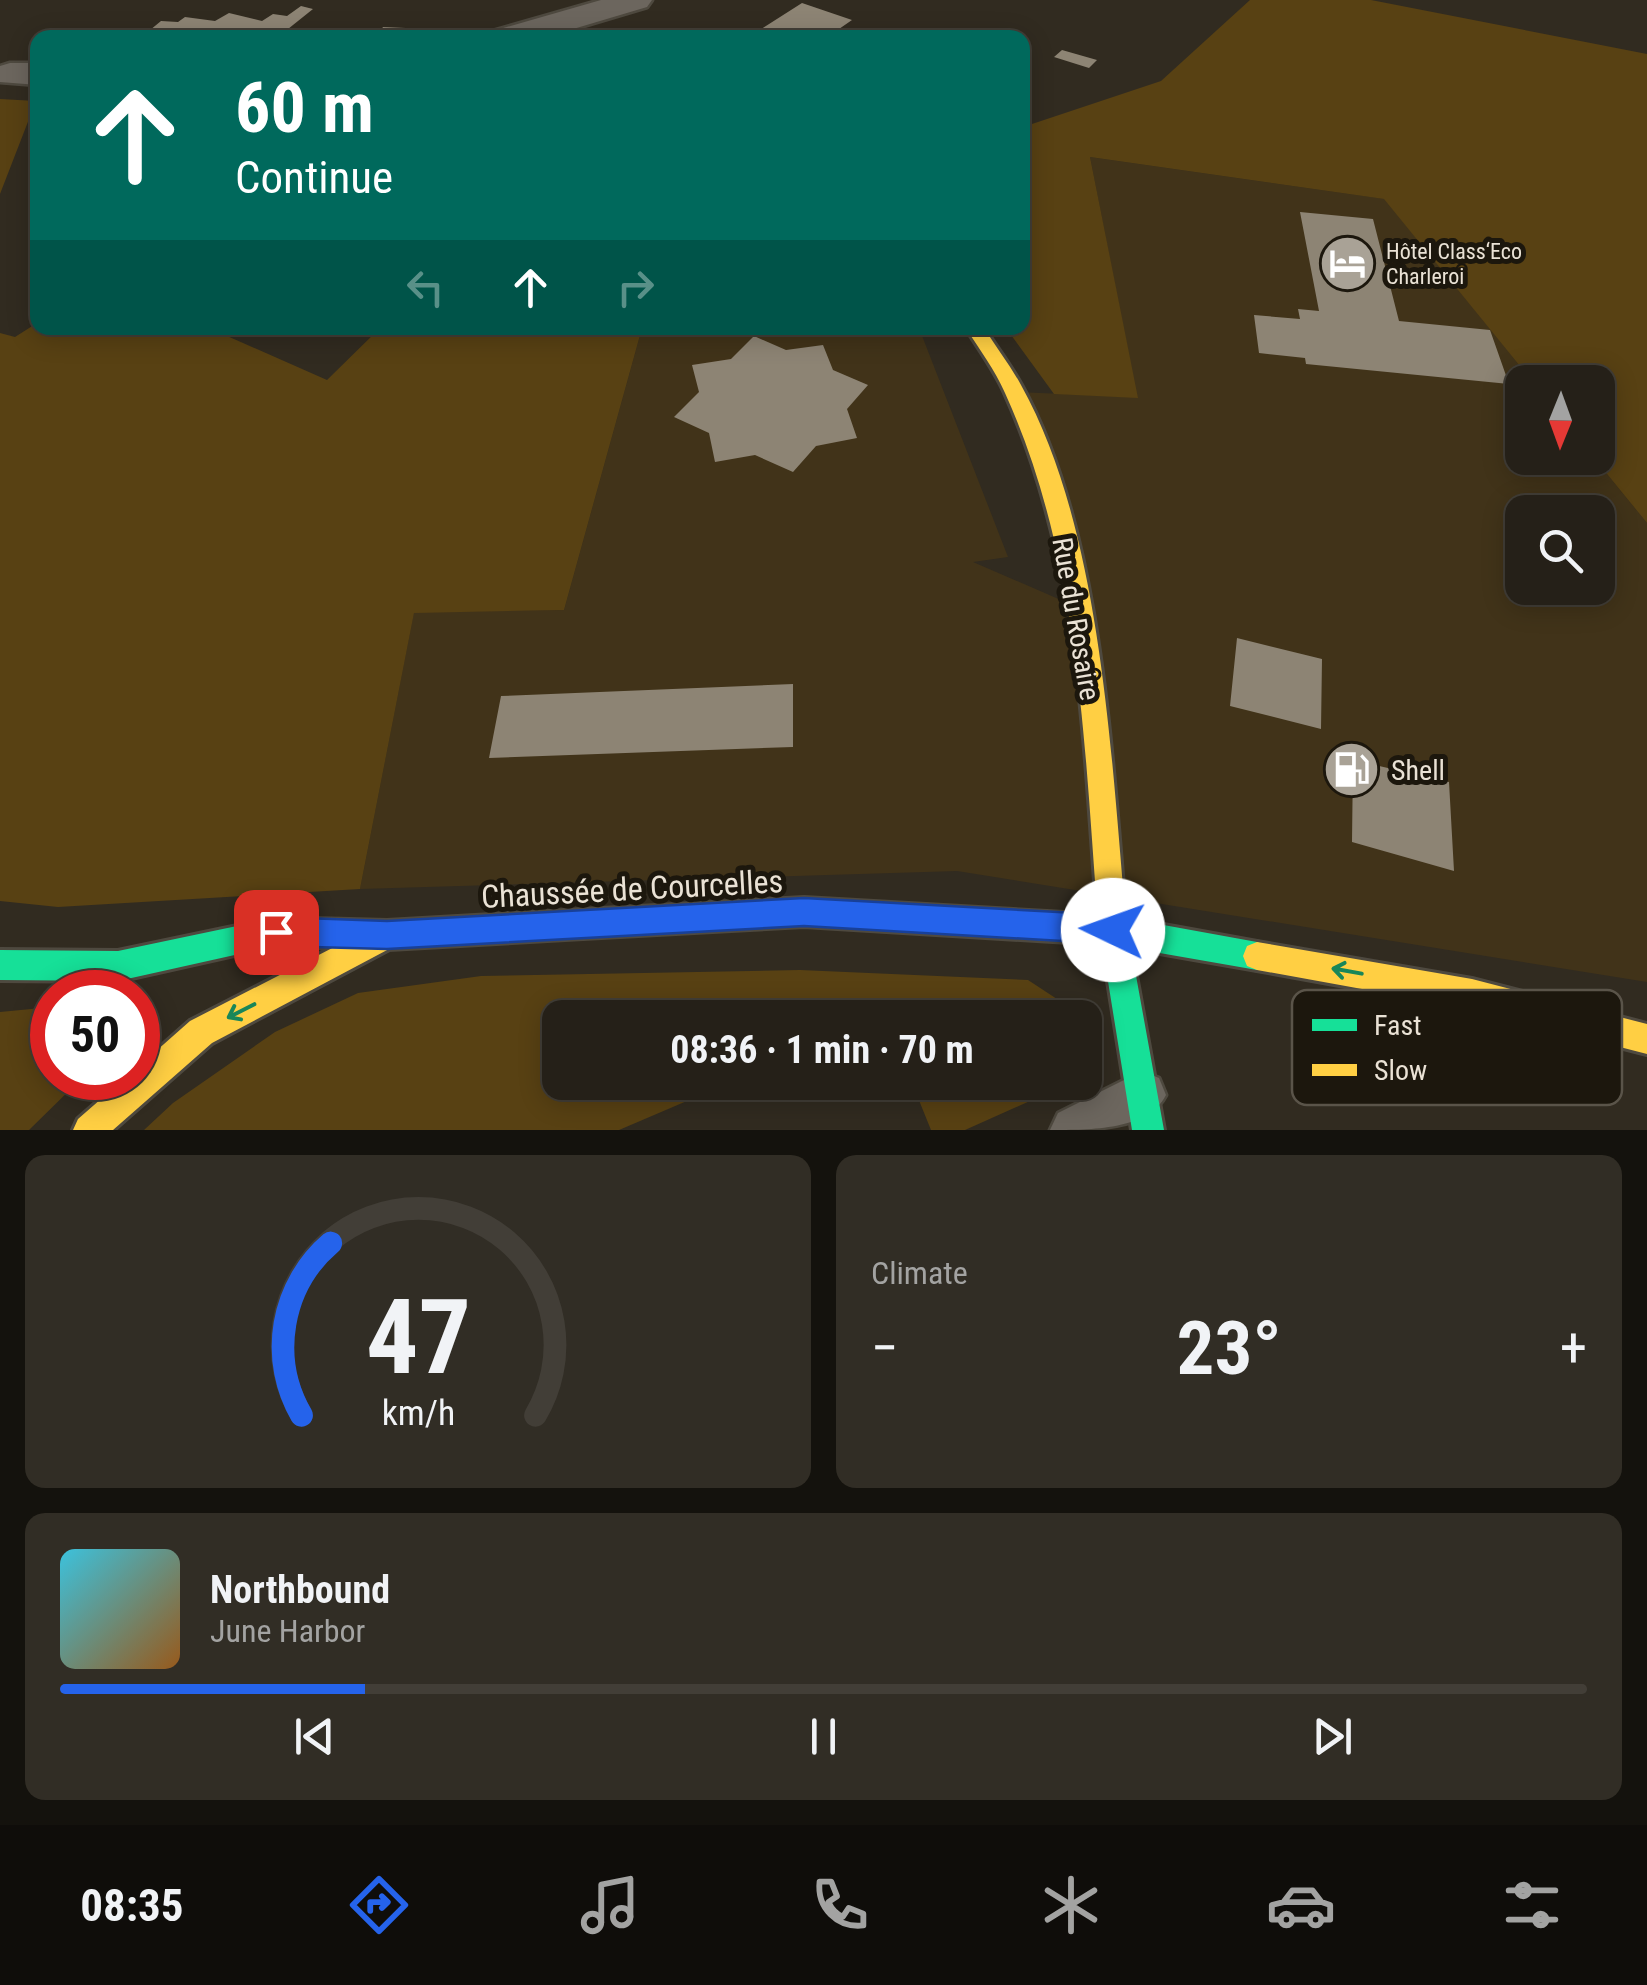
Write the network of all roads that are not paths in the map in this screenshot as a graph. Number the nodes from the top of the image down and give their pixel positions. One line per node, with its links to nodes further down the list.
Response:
1 (639, 9): 2 (street)
2 (541, 30)
3 (980, 335): 4 (main road, Rue du Rosaire)
4 (1113, 930): 5 (main road, Chaussée de Courcelles); 7 (main road, Chaussée de Courcelles, one-way to 4); 10 (main road, Rue du Rosaire)
5 (387, 935): 6 (main road); 11 (main road, Chaussée de Courcelles, one-way to 11)
6 (0, 966)
7 (1450, 990)
8 (1622, 1033): 9 (main road, Chaussée de Courcelles, one-way to 8)
9 (1647, 1039)
10 (1145, 1113): 12 (lane)
11 (89, 1130)
12 (1075, 1130)

